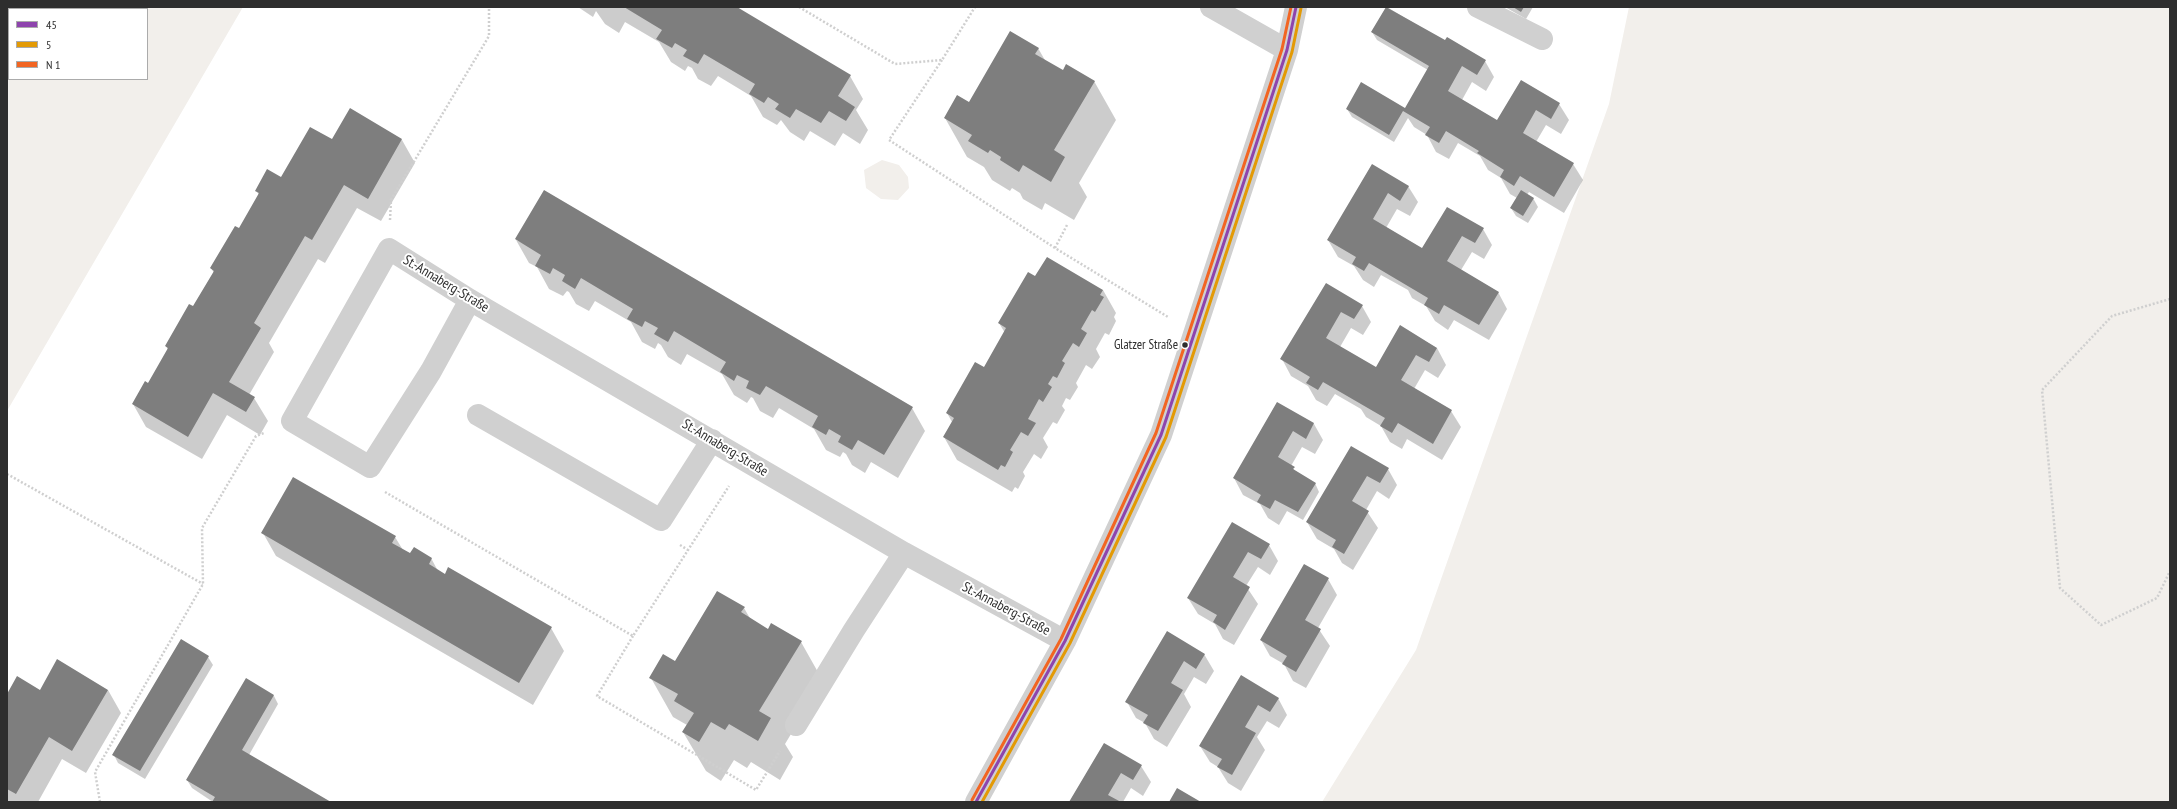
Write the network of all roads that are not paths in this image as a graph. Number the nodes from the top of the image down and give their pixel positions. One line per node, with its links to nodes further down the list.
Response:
1 (1211, 7): 5 (street)
2 (1296, 7): 5 (street)
3 (1478, 7): 4 (street)
4 (1542, 39)
5 (1287, 50): 10 (street)
6 (470, 300): 6 (street, St.-Annaberg-Straße); 8 (street, St.-Annaberg-Straße)
7 (478, 415): 8 (street)
8 (712, 440): 9 (street, St.-Annaberg-Straße)
9 (904, 554): 10 (street, St.-Annaberg-Straße); 11 (street)
10 (1065, 641): 12 (street)
11 (796, 725)
12 (976, 802)

